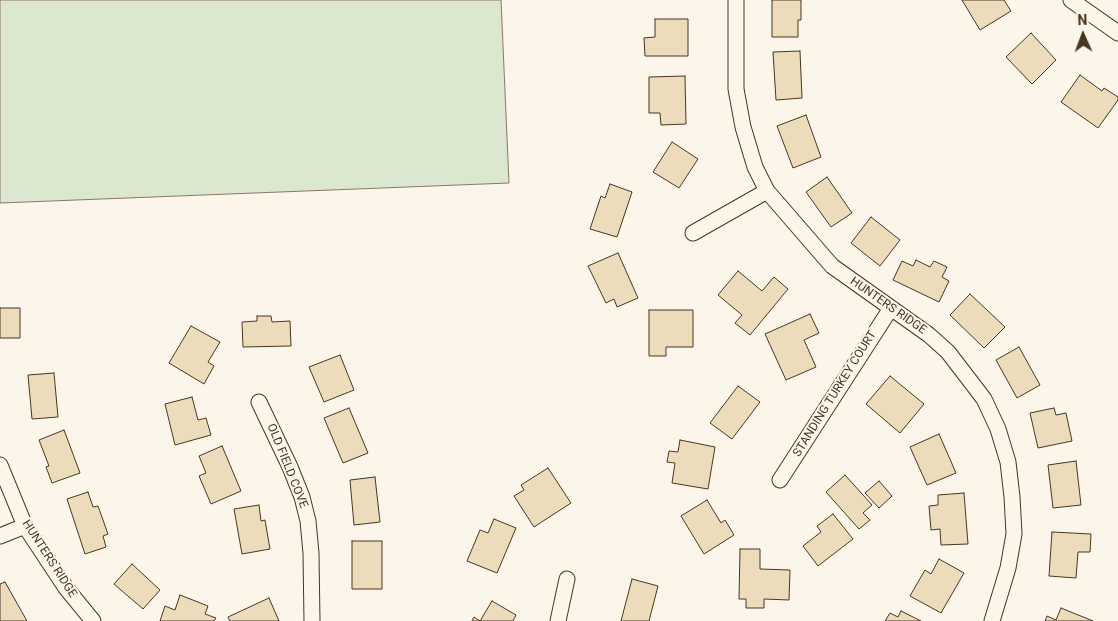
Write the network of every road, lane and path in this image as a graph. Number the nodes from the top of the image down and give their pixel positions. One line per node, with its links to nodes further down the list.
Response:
1 (736, 0): 4 (street, HUNTERS RIDGE)
2 (1071, 0): 3 (street)
3 (1118, 33)
4 (767, 191): 5 (street); 6 (street, HUNTERS RIDGE)
5 (693, 233)
6 (891, 308): 9 (street, STANDING TURKEY COURT); 16 (street, HUNTERS RIDGE)
7 (259, 402): 14 (street, OLD FIELD COVE)
8 (0, 465): 10 (street, HUNTERS RIDGE)
9 (780, 480)
10 (25, 526): 11 (street); 13 (street, HUNTERS RIDGE)
11 (0, 536)
12 (567, 579): 15 (street)
13 (93, 621)
14 (312, 621)
15 (558, 621)
16 (992, 621)

